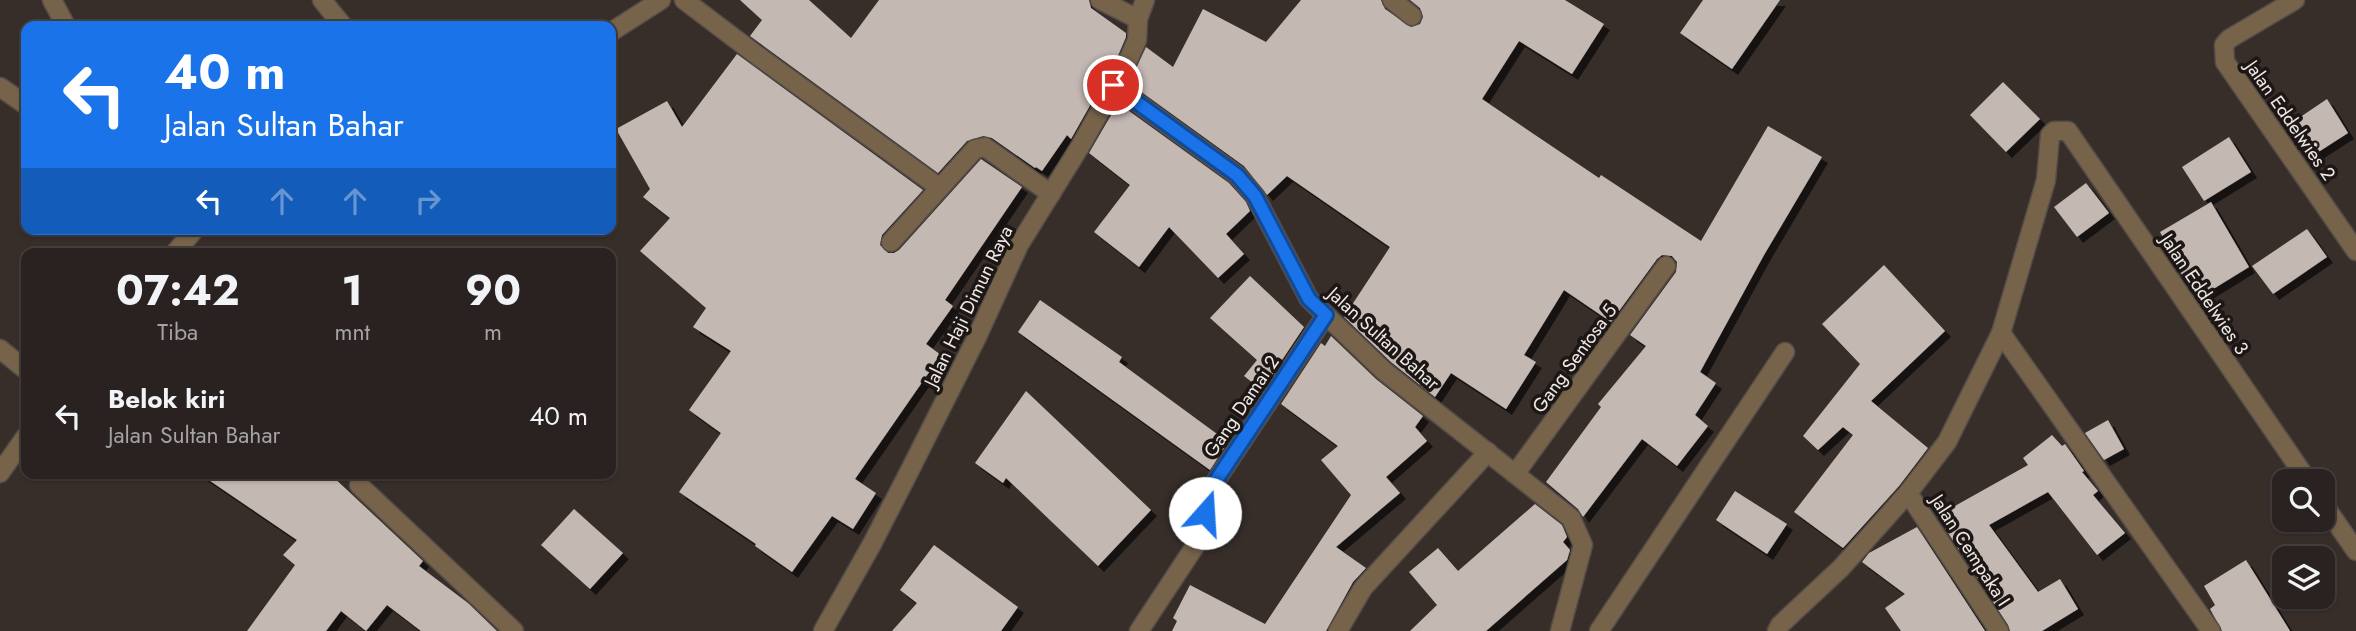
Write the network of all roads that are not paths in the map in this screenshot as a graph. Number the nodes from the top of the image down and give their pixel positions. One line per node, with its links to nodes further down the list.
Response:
1 (52, 0): 11 (street)
2 (322, 0): 12 (street)
3 (661, 0): 13 (street)
4 (684, 0): 17 (street)
5 (1100, 0): 10 (street)
6 (1145, 0): 10 (street, Jalan Haji Dimun Raya)
7 (1392, 0): 9 (street)
8 (2295, 0): 20 (street, Jalan Eddelwies 2)
9 (1412, 16)
10 (1138, 19): 14 (street, Jalan Haji Dimun Raya)
11 (63, 21)
12 (339, 21)
13 (616, 29)
14 (1113, 85): 18 (street, Jalan Haji Dimun Raya); 22 (street, Jalan Sultan Bahar)
15 (0, 87): 16 (street)
16 (21, 102)
17 (940, 188): 18 (street); 19 (street)
18 (1051, 194): 38 (street, Jalan Haji Dimun Raya)
19 (891, 242)
20 (2356, 251)
21 (1666, 266): 31 (street, Gang Sentosa 5)
22 (1326, 315): 28 (street, Jalan Sultan Bahar); 39 (street, Gang Damai 2)
23 (2001, 333): 29 (street, Jalan Eddelwies 3); 33 (street); 44 (street)
24 (0, 349): 26 (street)
25 (1785, 352): 42 (street)
26 (21, 365)
27 (21, 443): 30 (street)
28 (1488, 452): 31 (street, Jalan Sultan Bahar); 40 (street)
29 (2300, 469)
30 (0, 473)
31 (1515, 474): 41 (street, Jalan Sultan Bahar)
32 (359, 485): 37 (street)
33 (1908, 493): 36 (street); 43 (street, Jalan Cempaka I)
34 (2335, 521): 35 (street)
35 (2356, 551)
36 (1781, 629)
37 (514, 631)
38 (823, 631)
39 (1139, 631)
40 (1338, 631)
41 (1560, 631)
42 (1599, 631)
43 (1999, 631)
44 (2211, 631)

